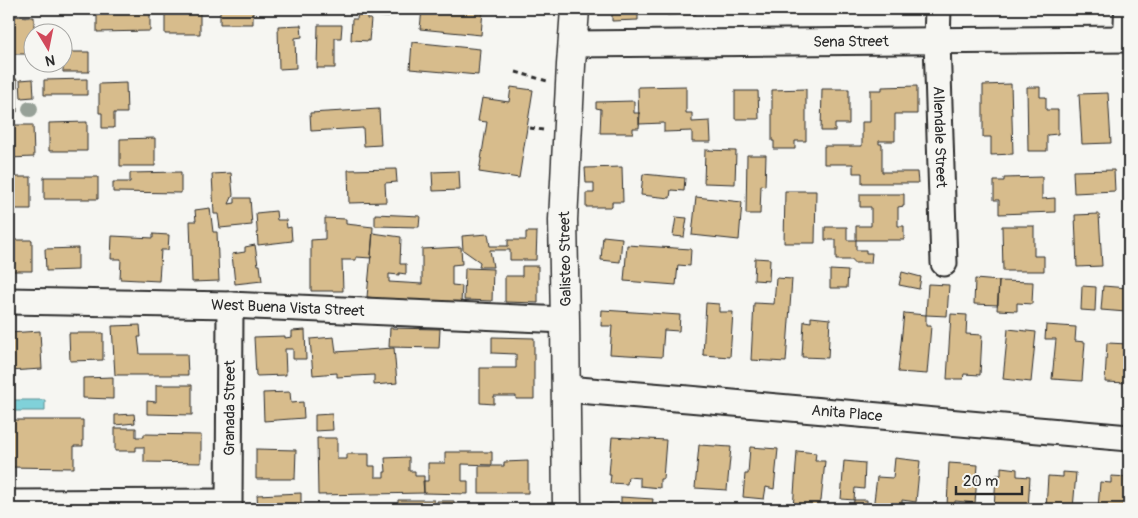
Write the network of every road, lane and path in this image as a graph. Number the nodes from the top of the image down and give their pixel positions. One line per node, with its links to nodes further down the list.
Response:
1 (575, 9): 6 (street, Galisteo Street)
2 (938, 9): 4 (street, Allendale Street)
3 (1121, 9): 5 (lane)
4 (937, 40): 5 (street, Sena Street); 6 (street, Sena Street); 11 (street, Allendale Street)
5 (1124, 40)
6 (572, 44): 14 (street, Galisteo Street)
7 (516, 72): 8 (path)
8 (536, 79)
9 (530, 128): 10 (path)
10 (549, 131)
11 (944, 263)
12 (9, 301): 13 (street, West Buena Vista Street)
13 (230, 305): 14 (street, West Buena Vista Street); 18 (street, Granada Street)
14 (565, 320): 15 (street, Galisteo Street)
15 (566, 389): 16 (street, Anita Place); 19 (street, Galisteo Street)
16 (1129, 438)
17 (9, 502): 18 (street)
18 (229, 505)
19 (567, 509)

